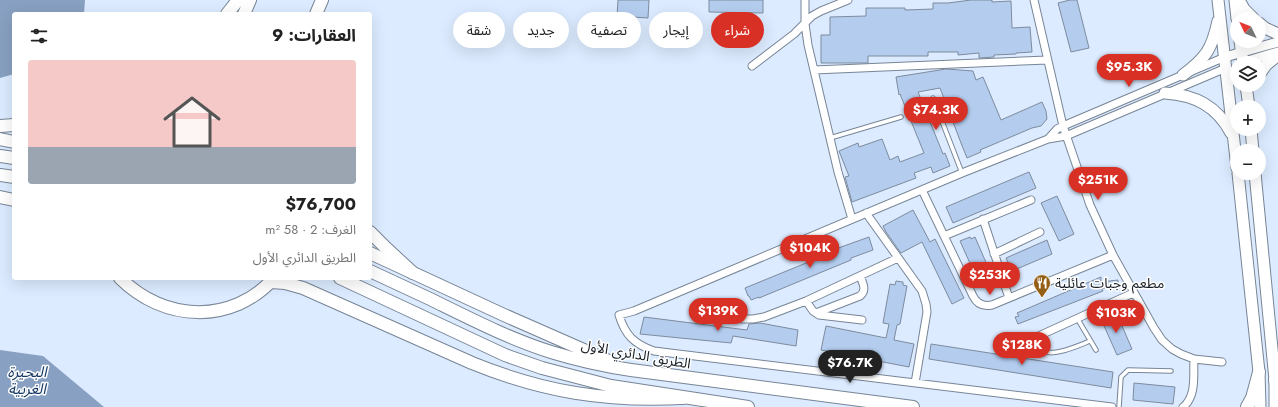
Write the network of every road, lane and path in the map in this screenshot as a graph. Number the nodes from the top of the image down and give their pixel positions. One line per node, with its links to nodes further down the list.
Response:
1 (238, 0): 9 (main road)
2 (250, 0): 10 (main road)
3 (805, 0): 14 (street)
4 (848, 0): 14 (street)
5 (1034, 0): 21 (street)
6 (1218, 0): 13 (main road)
7 (1235, 0): 11 (main road)
8 (1239, 0): 12 (main road)
9 (229, 12)
10 (245, 12)
11 (1236, 12)
12 (1247, 12)
13 (1220, 13): 24 (main road); 28 (main road)
14 (805, 24): 25 (street); 27 (street)
15 (1266, 28): 16 (main road)
16 (1278, 34)
17 (1278, 42): 19 (street)
18 (1278, 54): 20 (street); 26 (main road)
19 (1246, 56)
20 (1260, 56)
21 (1048, 60): 27 (street); 34 (street)
22 (1230, 61): 24 (street)
23 (1230, 61): 24 (street)
24 (1225, 63): 28 (street); 29 (street); 36 (main road)
25 (752, 66)
26 (1266, 66)
27 (814, 70): 37 (street)
28 (1183, 75): 34 (street)
29 (1165, 94): 35 (street); 36 (main road)
30 (933, 98): 44 (lane)
31 (900, 117): 37 (lane)
32 (12, 125): 33 (main road)
33 (0, 126)
34 (1063, 126): 35 (street); 39 (street)
35 (1066, 136): 39 (street); 61 (street)
36 (1234, 137): 41 (main road)
37 (830, 138): 54 (street)
38 (0, 139): 40 (main road)
39 (1048, 139): 44 (street)
40 (12, 142)
41 (1235, 144)
42 (0, 156): 43 (main road)
43 (12, 158)
44 (962, 173): 49 (street)
45 (0, 175): 46 (main road)
46 (12, 177)
47 (1239, 180): 85 (main road)
48 (1256, 180): 87 (main road)
49 (922, 190): 53 (street); 58 (street)
50 (0, 197): 51 (main road)
51 (12, 200)
52 (1031, 200): 55 (street)
53 (866, 213): 54 (street); 62 (street)
54 (852, 219): 86 (street)
55 (983, 219): 58 (street); 60 (street)
56 (1040, 232): 60 (street)
57 (372, 234): 64 (main road)
58 (944, 236): 72 (street)
59 (372, 254): 64 (main road)
60 (994, 254): 72 (street)
61 (1113, 255): 71 (street); 72 (street)
62 (898, 258): 65 (street); 86 (street)
63 (372, 272): 83 (main road, الطريق الدائري الأول)
64 (413, 273): 83 (main road)
65 (860, 276): 73 (street); 75 (street)
66 (122, 280): 67 (main road)
67 (272, 280): 70 (main road)
68 (307, 280): 70 (main road)
69 (344, 280): 88 (main road)
70 (314, 293): 88 (main road)
71 (1133, 293): 76 (street); 81 (street)
72 (1009, 298)
73 (806, 301): 74 (street); 75 (street)
74 (698, 304)
75 (816, 313): 77 (street)
76 (1077, 318): 78 (street); 79 (lane)
77 (862, 320)
78 (1033, 338): 79 (lane)
79 (1090, 341): 80 (lane)
80 (1096, 350)
81 (1194, 358): 82 (street); 93 (street)
82 (1222, 362)
83 (631, 370): 90 (main road, الطريق الدائري الأول)
84 (1171, 371): 92 (lane)
85 (1259, 372): 94 (main road); 95 (main road)
86 (915, 383): 91 (street)
87 (1276, 385): 96 (main road)
88 (683, 398): 89 (main road)
89 (748, 407)
90 (913, 407)
91 (1112, 407)
92 (1119, 407)
93 (1183, 407)
94 (1247, 407)
95 (1260, 407)
96 (1275, 407)

